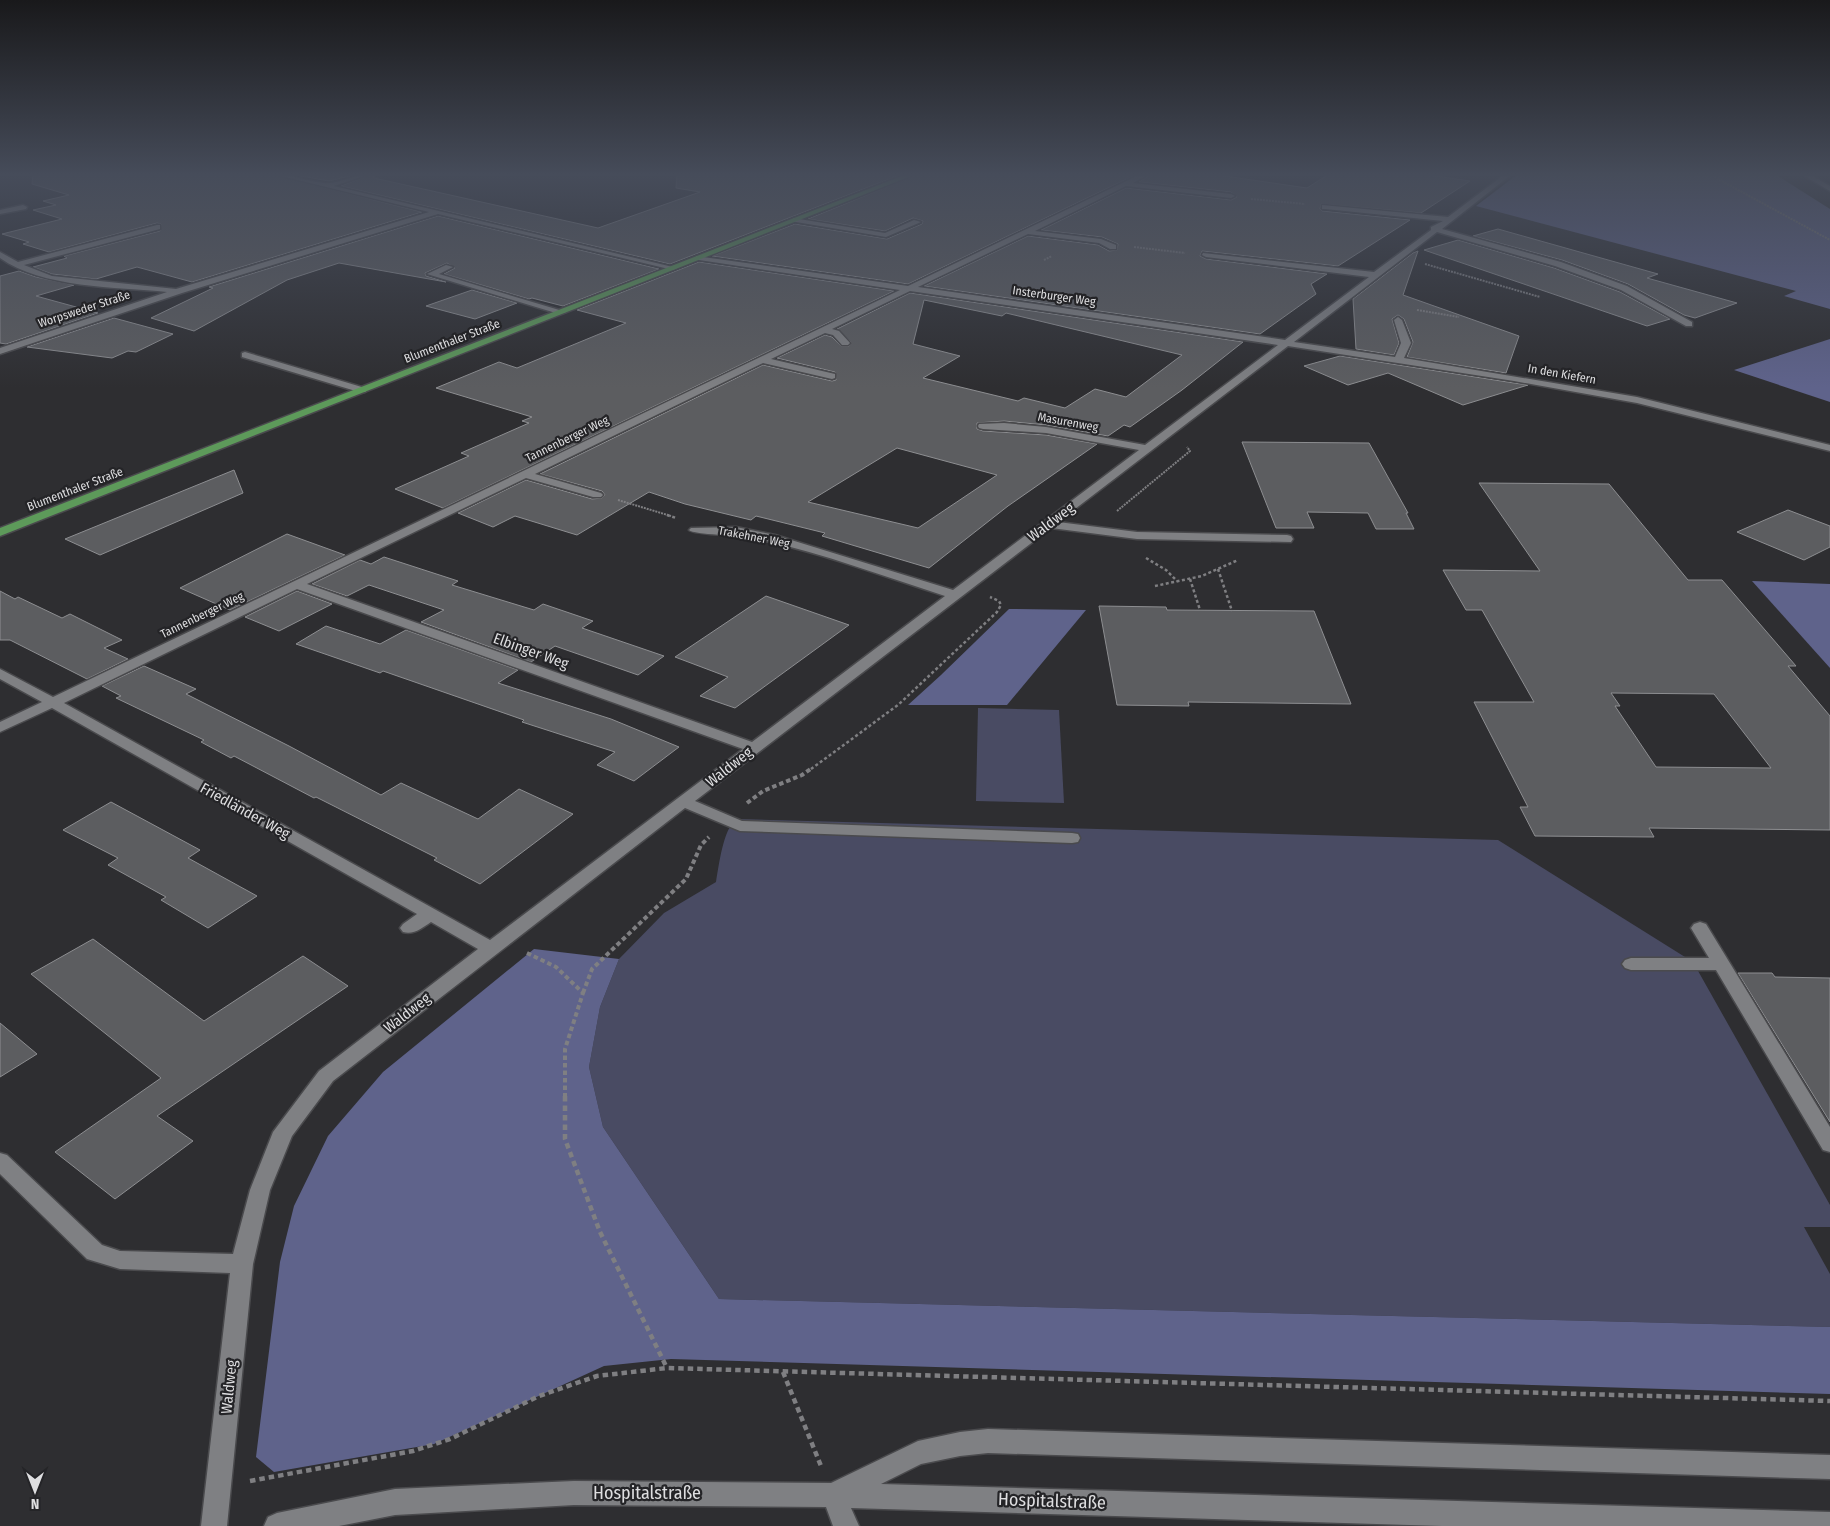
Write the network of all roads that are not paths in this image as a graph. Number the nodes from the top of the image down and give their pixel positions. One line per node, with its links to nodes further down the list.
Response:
1 (88, 245): 11 (street)
2 (326, 245): 16 (street, Worpsweder Straße)
3 (576, 245): 13 (street)
4 (732, 245): 10 (main road, Blumenthaler Straße)
5 (1000, 245): 15 (street, Tannenberger Weg)
6 (1413, 245): 14 (street, Waldweg)
7 (1491, 245): 19 (street)
8 (0, 254): 11 (street)
9 (1206, 255): 14 (street)
10 (699, 258): 13 (main road, Blumenthaler Straße); 15 (street, Insterburger Weg)
11 (17, 265): 16 (street)
12 (449, 267): 17 (street)
13 (673, 268): 17 (main road, Blumenthaler Straße)
14 (1376, 275): 22 (street, Waldweg)
15 (910, 288): 20 (street, Tannenberger Weg); 22 (street, Insterburger Weg)
16 (179, 290): 23 (street, Worpsweder Straße)
17 (562, 312): 28 (main road, Blumenthaler Straße)
18 (1398, 320): 26 (street)
19 (1689, 324)
20 (826, 330): 21 (street); 25 (street, Tannenberger Weg)
21 (845, 343)
22 (1286, 343): 26 (street, In den Kiefern); 31 (street, Waldweg)
23 (0, 351)
24 (245, 355): 28 (street)
25 (763, 360): 27 (street); 32 (street, Tannenberger Weg)
26 (1398, 360): 30 (street, In den Kiefern)
27 (832, 376)
28 (362, 390): 36 (main road, Blumenthaler Straße)
29 (982, 426): 31 (street, Masurenweg)
30 (1830, 448)
31 (1149, 449): 34 (street, Waldweg)
32 (524, 474): 33 (street); 38 (street, Tannenberger Weg)
33 (597, 495)
34 (1048, 524): 37 (street); 39 (street, Waldweg)
35 (696, 530): 39 (street, Trakehner Weg)
36 (0, 532)
37 (1287, 539)
38 (297, 585): 41 (street, Tannenberger Weg); 43 (street, Elbinger Weg)
39 (956, 594): 43 (street, Waldweg)
40 (0, 673): 41 (street, Friedländer Weg)
41 (52, 703): 42 (street, Tannenberger Weg); 46 (street, Friedländer Weg)
42 (0, 728)
43 (754, 748): 44 (street, Waldweg)
44 (685, 802): 45 (street); 49 (street, Waldweg)
45 (1072, 838)
46 (430, 914): 47 (street); 49 (street, Friedländer Weg)
47 (409, 928)
48 (1700, 928): 51 (street)
49 (496, 944): 54 (street, Waldweg)
50 (1631, 964): 51 (street)
51 (1722, 964): 52 (street)
52 (1830, 1144)
53 (0, 1161): 54 (street)
54 (242, 1264): 58 (street, Waldweg)
55 (1830, 1467): 56 (street)
56 (833, 1495): 57 (street, Hospitalstraße); 59 (street, Hospitalstraße); 60 (street)
57 (1830, 1525)
58 (214, 1526)
59 (277, 1526)
60 (846, 1526)

